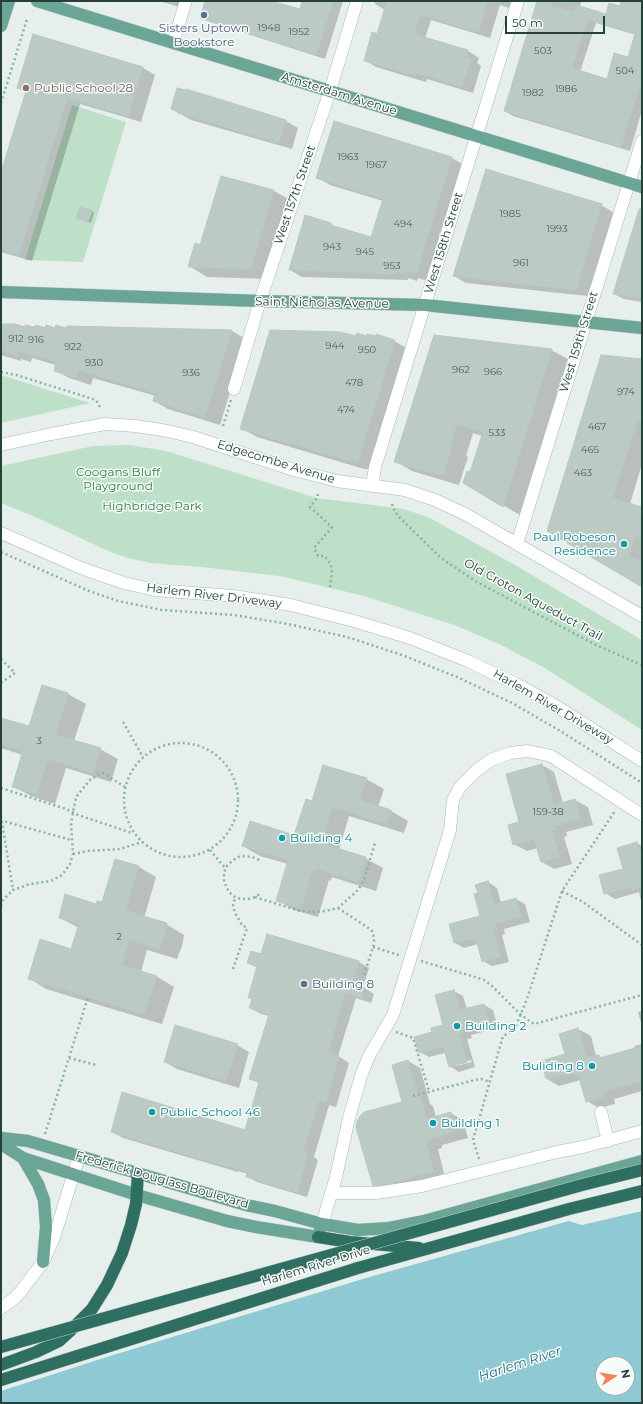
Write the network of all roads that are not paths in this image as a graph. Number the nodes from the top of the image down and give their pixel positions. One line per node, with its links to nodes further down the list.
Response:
1 (9, 1): 6 (main road)
2 (37, 1): 7 (main road, Amsterdam Avenue)
3 (186, 1): 7 (street)
4 (357, 1): 8 (street, West 157th Street)
5 (518, 1): 9 (street, West 158th Street)
6 (1, 26)
7 (173, 43): 8 (main road, Amsterdam Avenue)
8 (330, 92): 9 (main road, Amsterdam Avenue); 14 (street, West 157th Street)
9 (477, 136): 11 (main road, Amsterdam Avenue); 15 (street, West 158th Street)
10 (642, 141): 11 (street, West 159th Street)
11 (629, 183): 12 (main road, Amsterdam Avenue); 16 (street, West 159th Street)
12 (642, 187)
13 (1, 292): 14 (main road, Saint Nicholas Avenue)
14 (260, 301): 15 (main road, Saint Nicholas Avenue); 18 (street, West 157th Street)
15 (425, 305): 16 (main road, Saint Nicholas Avenue); 20 (street, West 158th Street)
16 (585, 322): 17 (main road, Saint Nicholas Avenue); 22 (street, West 159th Street)
17 (642, 328)
18 (234, 389)
19 (1, 445): 20 (street, Edgecombe Avenue)
20 (372, 486): 22 (street, Edgecombe Avenue)
21 (1, 533): 24 (street, Harlem River Driveway)
22 (517, 544): 23 (street, Edgecombe Avenue)
23 (642, 616)
24 (642, 761)
25 (642, 815): 39 (street)
26 (601, 1112): 29 (street)
27 (642, 1131): 29 (street)
28 (1, 1138): 31 (main road, Frederick Douglass Boulevard)
29 (608, 1141): 39 (street)
30 (1, 1144): 32 (main road, Frederick Douglass Boulevard)
31 (79, 1156): 35 (main road, Frederick Douglass Boulevard); 36 (street)
32 (23, 1158): 36 (main road, Frederick Douglass Boulevard); 47 (main road)
33 (642, 1161): 43 (main road, Harlem River Drive)
34 (642, 1170): 49 (highway, Harlem River Drive, bridge)
35 (138, 1173): 37 (main road, Frederick Douglass Boulevard); 40 (highway)
36 (73, 1175): 40 (main road, Frederick Douglass Boulevard); 47 (street)
37 (192, 1190): 41 (main road, Frederick Douglass Boulevard); 42 (main road)
38 (642, 1191): 46 (highway, Harlem River Drive)
39 (331, 1193): 43 (street)
40 (137, 1195): 42 (main road, Frederick Douglass Boulevard); 50 (highway)
41 (260, 1208): 43 (main road, Frederick Douglass Boulevard); 44 (main road)
42 (186, 1210): 44 (main road, Frederick Douglass Boulevard)
43 (322, 1224): 45 (main road)
44 (256, 1228): 45 (main road, Frederick Douglass Boulevard)
45 (318, 1237): 46 (highway)
46 (426, 1248): 51 (highway, Harlem River Drive)
47 (43, 1262): 48 (street)
48 (1, 1308)
49 (1, 1347)
50 (1, 1366)
51 (1, 1380)

